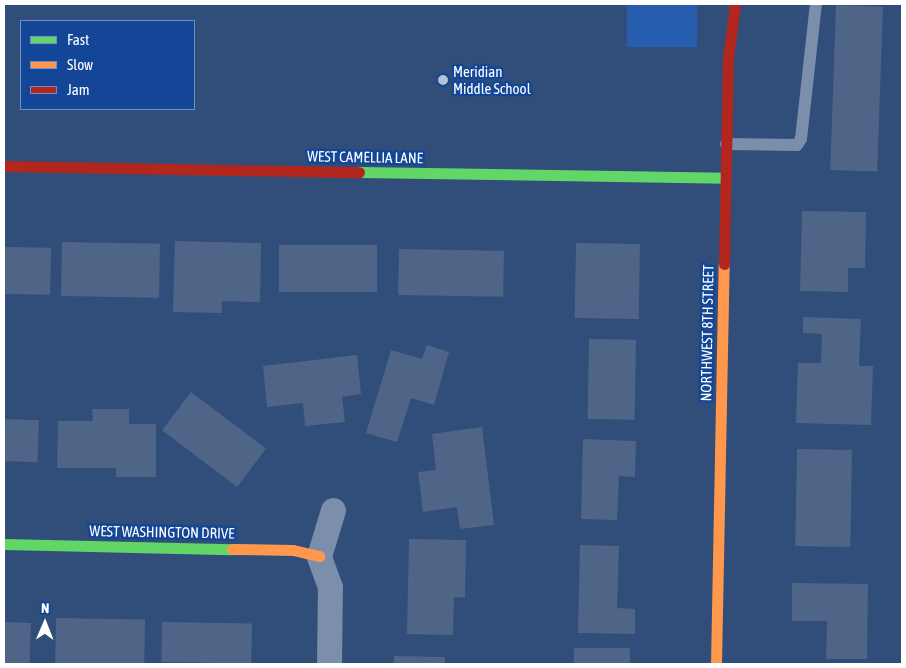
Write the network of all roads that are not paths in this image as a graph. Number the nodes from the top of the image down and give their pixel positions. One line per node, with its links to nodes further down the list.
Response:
1 (735, 4): 3 (street, NORTHWEST 8TH STREET)
2 (816, 4): 3 (lane)
3 (726, 144): 5 (street, NORTHWEST 8TH STREET)
4 (4, 166): 5 (street, WEST CAMELLIA LANE)
5 (725, 178): 10 (street, NORTHWEST 8TH STREET)
6 (333, 510): 8 (street)
7 (4, 544): 8 (street, WEST WASHINGTON DRIVE)
8 (319, 556): 9 (street)
9 (329, 664)
10 (716, 664)

